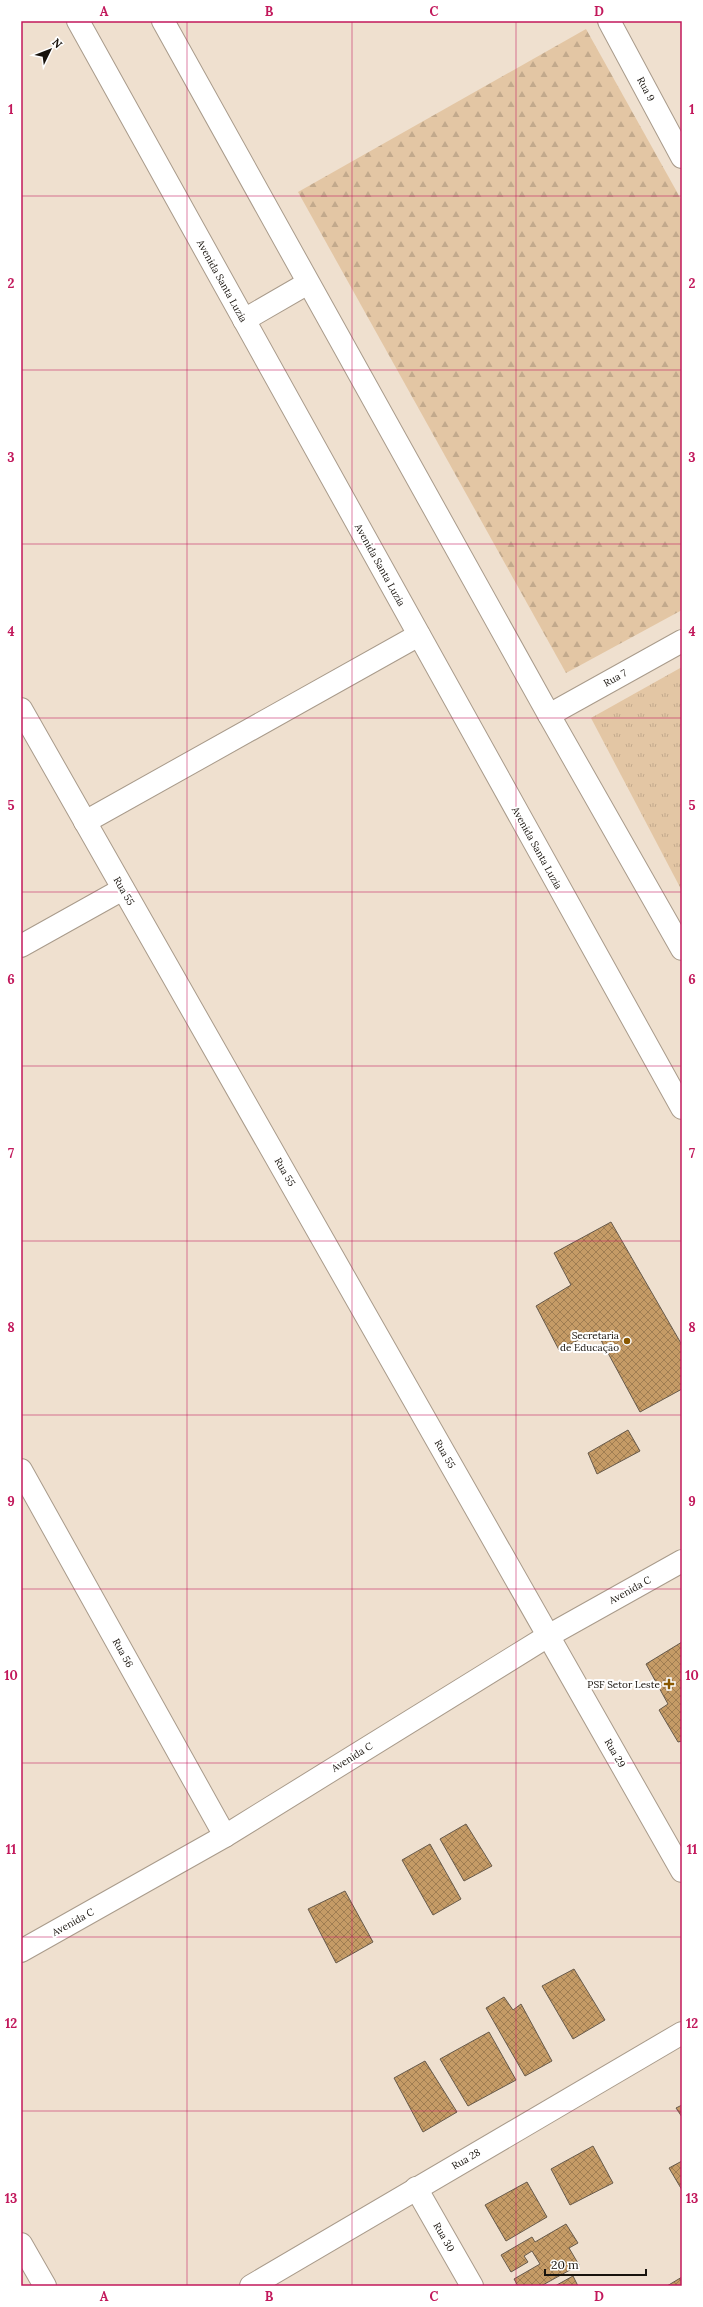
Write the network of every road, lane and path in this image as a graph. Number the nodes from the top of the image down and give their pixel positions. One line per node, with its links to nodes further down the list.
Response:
1 (78, 21): 6 (street, Avenida Santa Luzia)
2 (163, 21): 5 (street)
3 (609, 21): 4 (street, Rua 9)
4 (682, 157)
5 (308, 283): 6 (street); 10 (street)
6 (244, 320): 7 (street, Avenida Santa Luzia)
7 (419, 635): 11 (street); 15 (street, Avenida Santa Luzia)
8 (682, 641): 10 (street, Rua 7)
9 (21, 709): 11 (street, Rua 55)
10 (549, 715): 14 (street)
11 (85, 822): 12 (street, Rua 55)
12 (123, 889): 13 (street); 18 (street, Rua 55)
13 (21, 946)
14 (682, 949)
15 (682, 1108)
16 (21, 1470): 19 (street, Rua 56)
17 (682, 1561): 18 (street, Avenida C)
18 (548, 1636): 19 (street, Avenida C); 20 (street, Rua 29)
19 (225, 1836): 21 (street, Avenida C)
20 (682, 1871)
21 (21, 1951)
22 (682, 2032): 23 (street, Rua 28)
23 (416, 2188): 26 (street, Rua 28); 27 (street, Rua 30)
24 (21, 2244): 25 (street)
25 (44, 2286)
26 (251, 2286)
27 (472, 2286)

